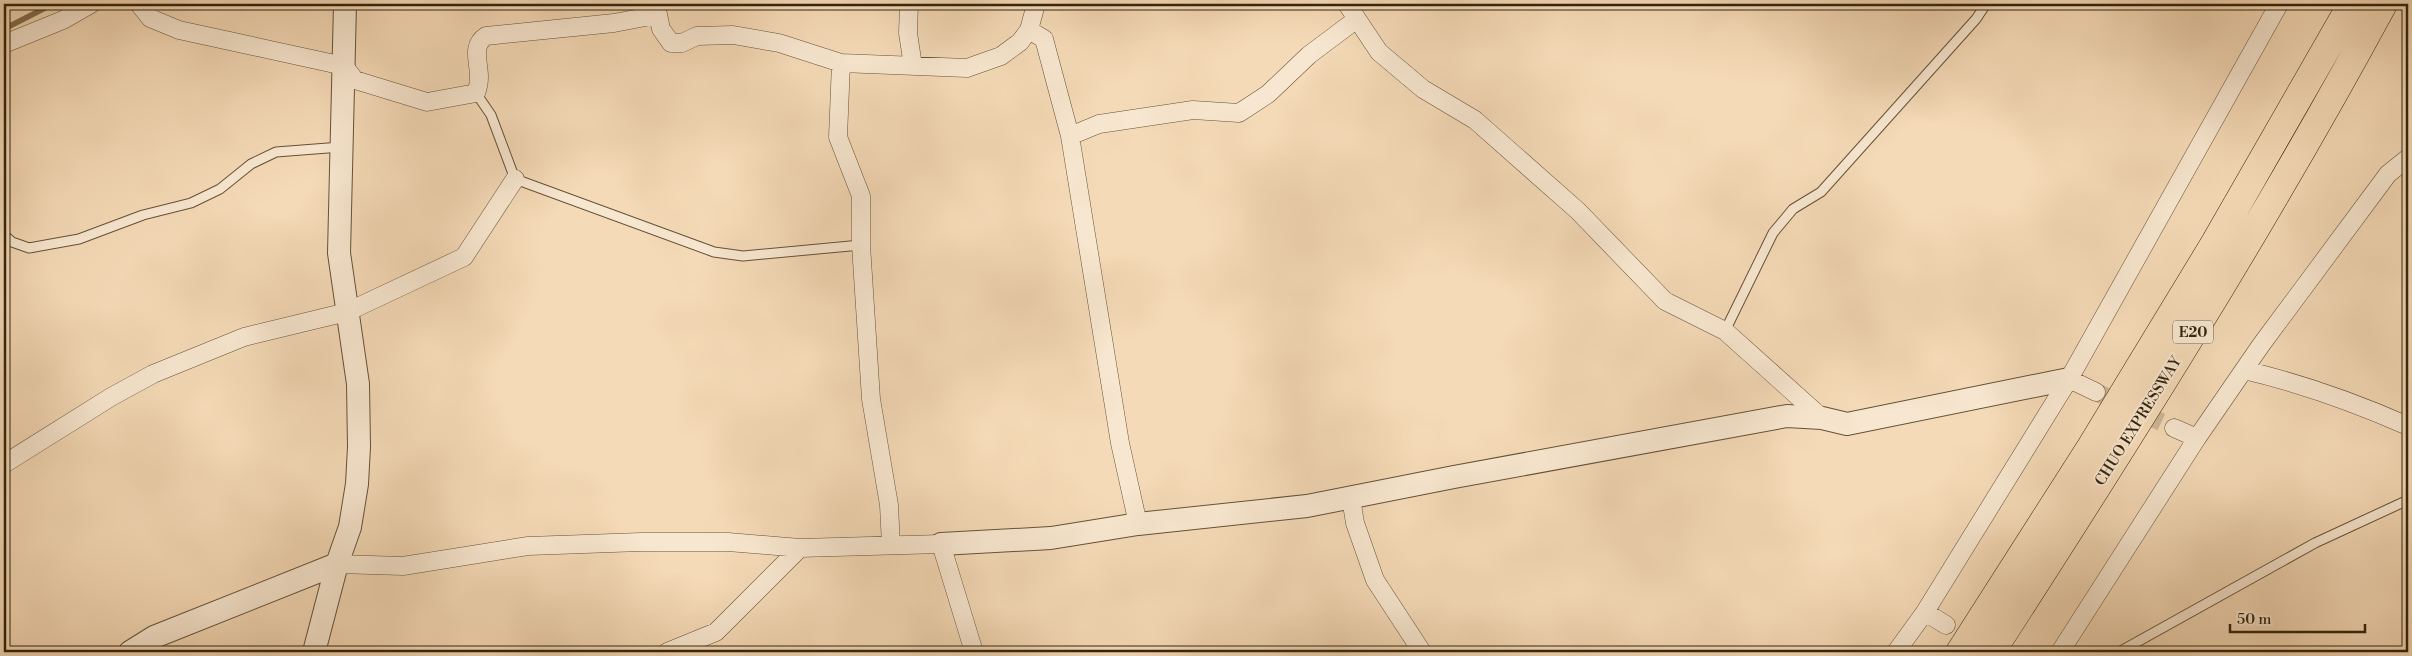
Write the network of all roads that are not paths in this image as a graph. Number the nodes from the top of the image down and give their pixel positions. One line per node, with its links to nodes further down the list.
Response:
1 (139, 4): 16 (street)
2 (345, 4): 16 (street)
3 (910, 4): 17 (street)
4 (1036, 4): 13 (street)
5 (1347, 4): 12 (street)
6 (1986, 4): 26 (lane)
7 (2278, 4): 28 (street)
8 (2352, 4): 50 (highway, CHUO EXPRESSWAY / E20)
9 (2383, 4): 51 (highway, CHUO EXPRESSWAY / E20)
10 (86, 5): 14 (street)
11 (656, 9): 15 (street); 18 (street)
12 (1357, 20): 19 (street); 26 (street)
13 (1029, 30): 17 (street); 19 (street)
14 (4, 44)
15 (841, 63): 17 (street); 24 (street)
16 (344, 66): 18 (street); 20 (street)
17 (913, 66)
18 (476, 93): 22 (lane)
19 (1070, 136): 37 (street)
20 (341, 147): 23 (lane); 25 (street)
21 (2408, 158): 27 (street)
22 (515, 180): 24 (lane); 25 (street)
23 (4, 235)
24 (861, 245): 39 (street)
25 (347, 312): 34 (street); 41 (street)
26 (1725, 331): 30 (street)
27 (2244, 370): 31 (street); 33 (street)
28 (2069, 379): 29 (street); 30 (street); 42 (street)
29 (2096, 392)
30 (1822, 418): 35 (street)
31 (2408, 426)
32 (2174, 428): 33 (street)
33 (2198, 438): 52 (street)
34 (4, 464)
35 (1350, 498): 37 (street); 48 (street)
36 (2408, 500): 53 (lane)
37 (1138, 524): 38 (street)
38 (941, 544): 39 (street); 47 (street)
39 (891, 545): 40 (street)
40 (800, 548): 41 (street); 46 (street)
41 (337, 564): 44 (street); 45 (street)
42 (1925, 612): 43 (street); 49 (street)
43 (1946, 625)
44 (130, 652)
45 (314, 652)
46 (667, 652)
47 (974, 652)
48 (1422, 652)
49 (1896, 652)
50 (1960, 652)
51 (1991, 652)
52 (2060, 652)
53 (2118, 652)

